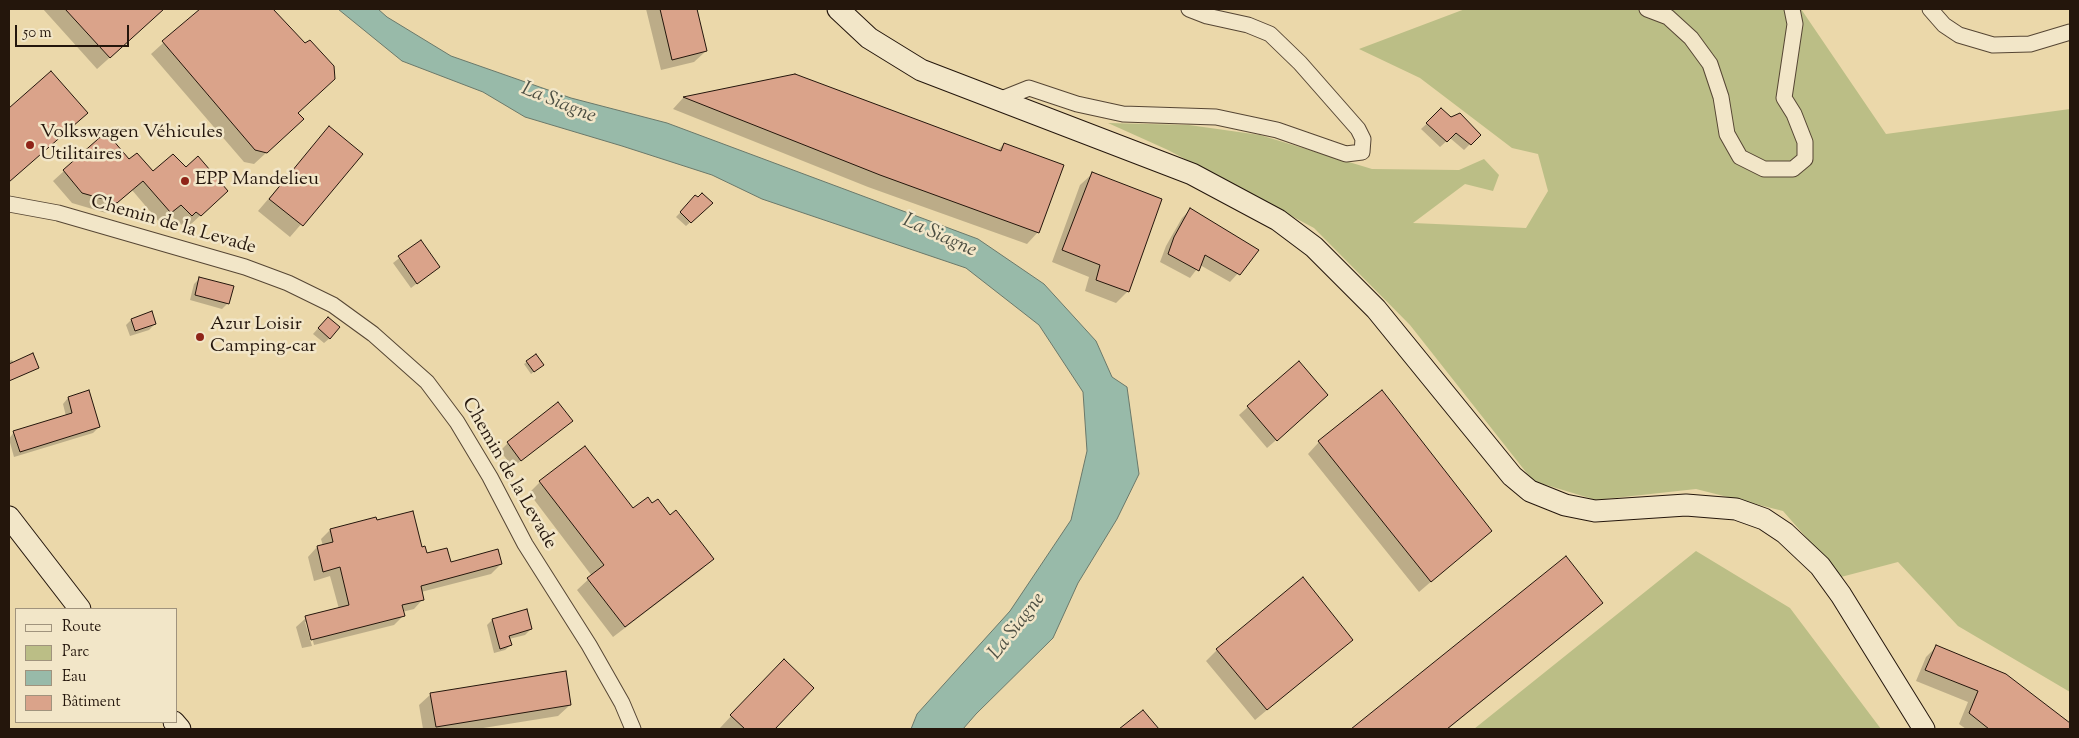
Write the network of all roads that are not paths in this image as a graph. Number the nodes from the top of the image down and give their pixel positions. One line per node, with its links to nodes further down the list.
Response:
1 (838, 9): 7 (main road)
2 (1189, 9): 7 (street)
3 (1647, 9): 4 (street)
4 (1792, 9)
5 (1930, 9): 6 (street)
6 (2070, 32)
7 (999, 100): 12 (main road)
8 (9, 204): 11 (street, Chemin de la Levade)
9 (9, 517): 10 (main road)
10 (79, 608)
11 (633, 729)
12 (1924, 729)

